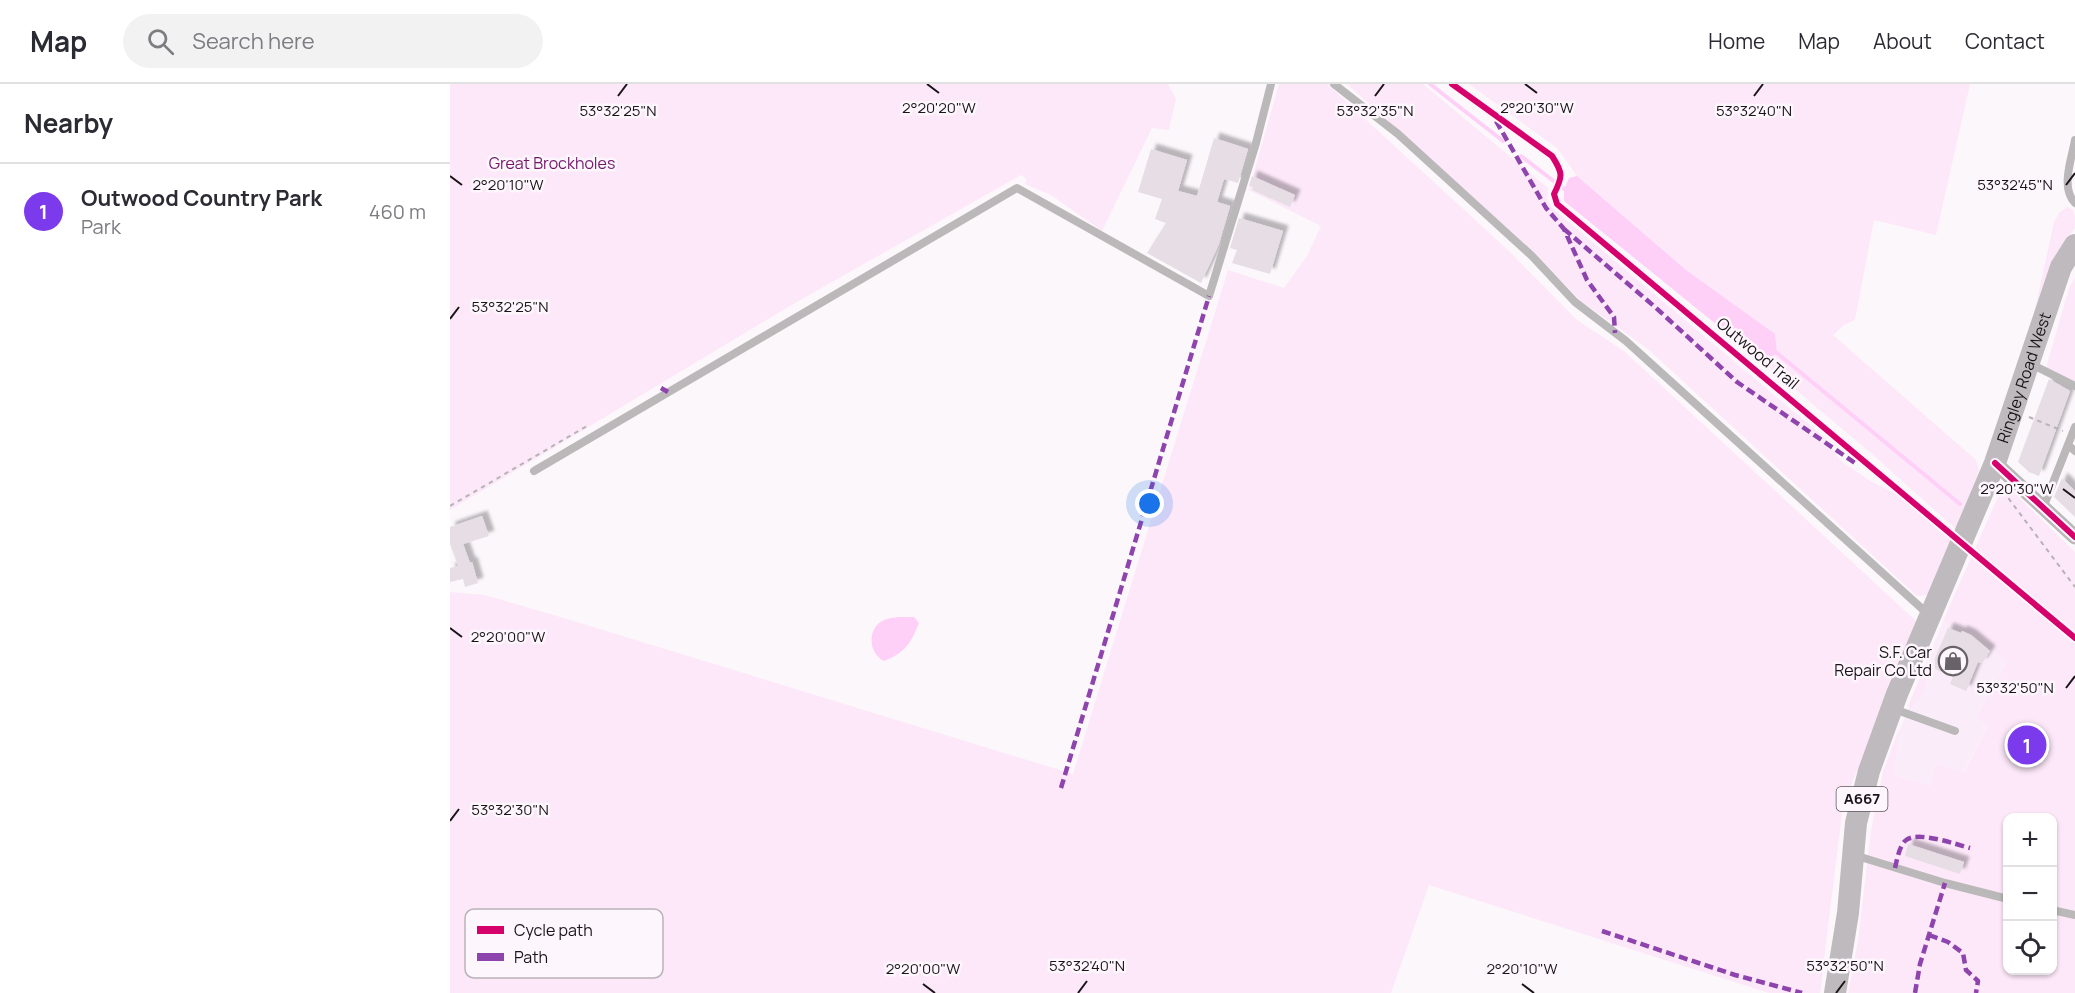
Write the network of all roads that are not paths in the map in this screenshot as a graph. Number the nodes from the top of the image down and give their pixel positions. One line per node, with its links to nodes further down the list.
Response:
1 (1271, 84): 12 (lane)
2 (1334, 84): 15 (lane)
3 (2075, 140): 4 (lane)
4 (2075, 203)
5 (2075, 245): 6 (main road, Ringley Road West / A667)
6 (2029, 363): 7 (lane); 11 (main road, Ringley Road West / A667)
7 (2075, 386)
8 (2074, 431): 9 (lane)
9 (2068, 445): 10 (lane); 13 (lane)
10 (2075, 451)
11 (1992, 469): 13 (street); 15 (main road, Ringley Road West / A667)
12 (534, 471)
13 (2043, 508): 14 (street)
14 (2075, 537)
15 (1930, 616): 16 (main road, Ringley Road West / A667)
16 (1892, 709): 17 (lane); 18 (main road, Ringley Road West / A667)
17 (1955, 730)
18 (1853, 855): 19 (lane); 22 (main road, Ringley Road West / A667)
19 (2003, 898)
20 (2057, 911): 21 (lane)
21 (2075, 915)
22 (1835, 993)

